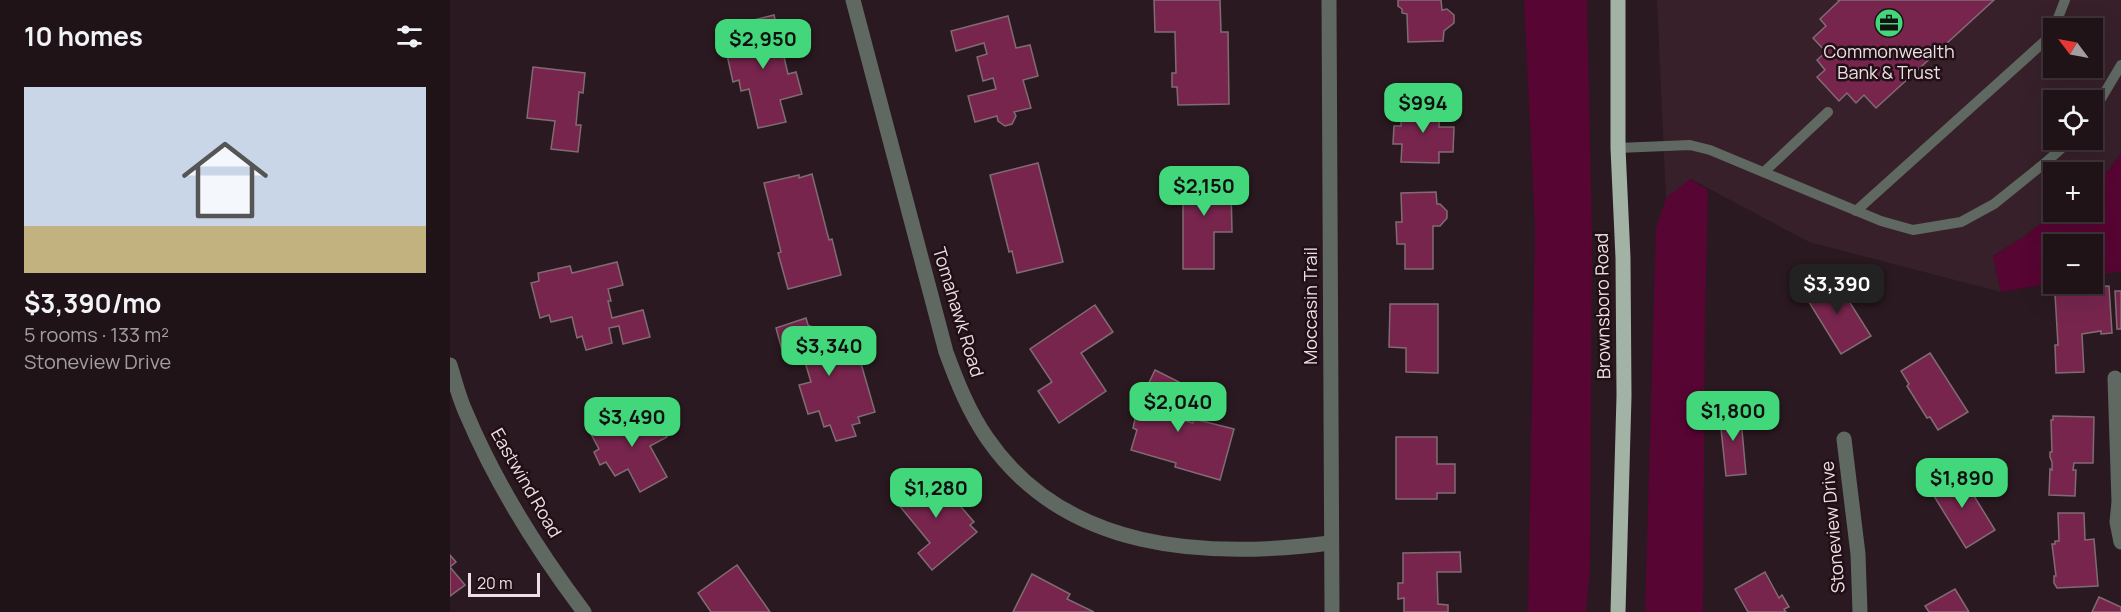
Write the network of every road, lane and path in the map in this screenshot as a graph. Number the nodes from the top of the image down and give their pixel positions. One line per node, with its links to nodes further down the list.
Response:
1 (853, 0): 16 (street, Tomahawk Road)
2 (1329, 0): 16 (street, Moccasin Trail)
3 (1618, 0): 8 (main road, Brownsboro Road)
4 (2065, 0): 11 (lane)
5 (2121, 65): 6 (lane)
6 (2103, 95)
7 (1828, 112): 10 (lane)
8 (1618, 148): 10 (lane); 19 (main road, Brownsboro Road)
9 (2060, 150): 11 (lane)
10 (1764, 172): 11 (lane)
11 (1856, 211)
12 (450, 365): 17 (street, Eastwind Road)
13 (2115, 378): 15 (street)
14 (1844, 439): 20 (street, Stoneview Drive)
15 (2121, 542)
16 (1330, 543): 18 (street, Moccasin Trail)
17 (584, 612)
18 (1332, 612)
19 (1618, 612)
20 (1860, 612)

